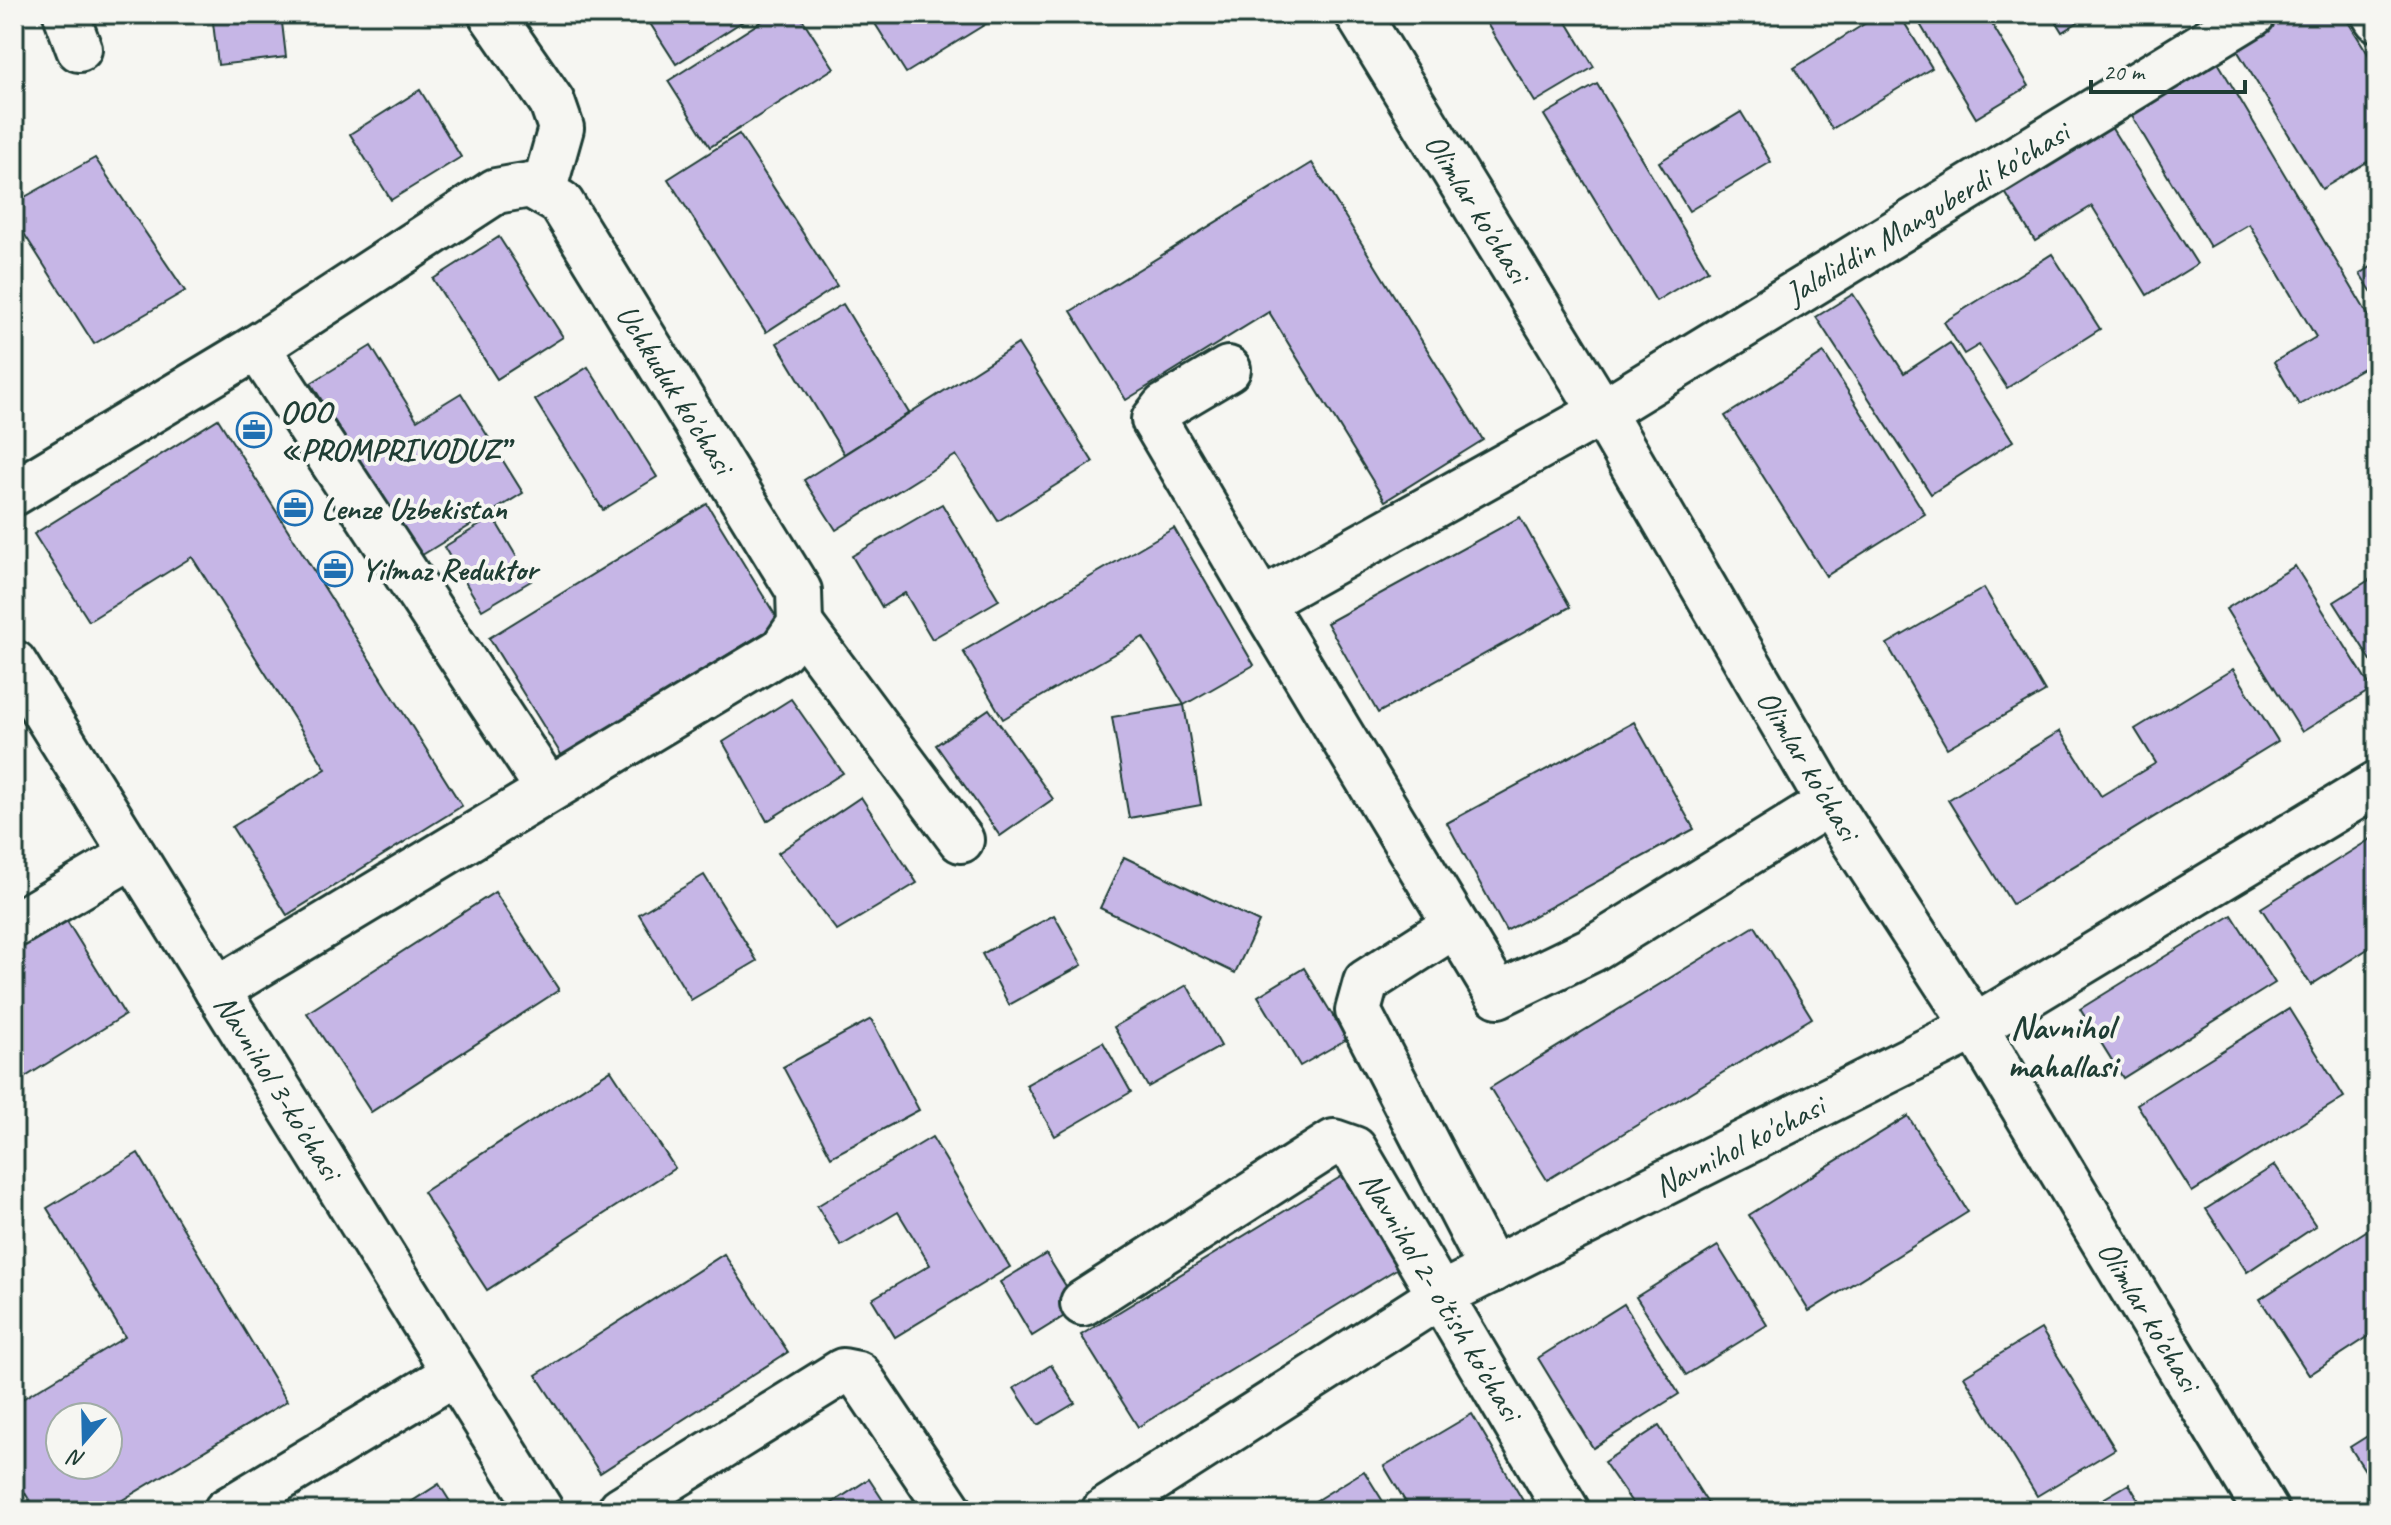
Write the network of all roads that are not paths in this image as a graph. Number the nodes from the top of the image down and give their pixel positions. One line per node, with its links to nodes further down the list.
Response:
1 (491, 14): 4 (street)
2 (1358, 14): 7 (street, Olimlar ko'chasi)
3 (2253, 14): 7 (street, Jaloliddin Manguberdi ko'chasi)
4 (543, 192): 5 (street); 10 (street, Uchkuduk ko'chasi)
5 (257, 347): 8 (street); 14 (street)
6 (1228, 369): 9 (street)
7 (1602, 412): 9 (street, Jaloliddin Manguberdi ko'chasi); 15 (street, Olimlar ko'chasi)
8 (14, 493)
9 (1261, 602): 19 (street)
10 (800, 624): 14 (street); 16 (street)
11 (14, 663): 12 (street, Navnihol 3-ko'chasi)
12 (28, 718): 17 (street, Navnihol 3-ko'chasi)
13 (2377, 784): 21 (street, Navnihol ko'chasi)
14 (548, 789): 20 (street)
15 (1829, 803): 19 (street); 21 (street, Olimlar ko'chasi)
16 (961, 840)
17 (133, 855): 18 (street); 20 (street, Navnihol 3-ko'chasi)
18 (14, 925)
19 (1455, 925): 22 (street)
20 (217, 990): 25 (street, Navnihol 3-ko'chasi)
21 (1975, 1027): 22 (street, Navnihol ko'chasi); 32 (street, Olimlar ko'chasi)
22 (1492, 1270): 23 (street, Navnihol ko'chasi)
23 (1441, 1295): 24 (street, Navnihol 2- o'tish ko'chasi); 30 (street, Navnihol ko'chasi); 31 (street, Navnihol 2- o'tish ko'chasi)
24 (1083, 1303)
25 (455, 1373): 27 (street); 28 (street, Navnihol 3-ko'chasi)
26 (621, 1509): 29 (street)
27 (226, 1511)
28 (541, 1511)
29 (950, 1511)
30 (1104, 1511)
31 (1567, 1511)
32 (2266, 1511)

